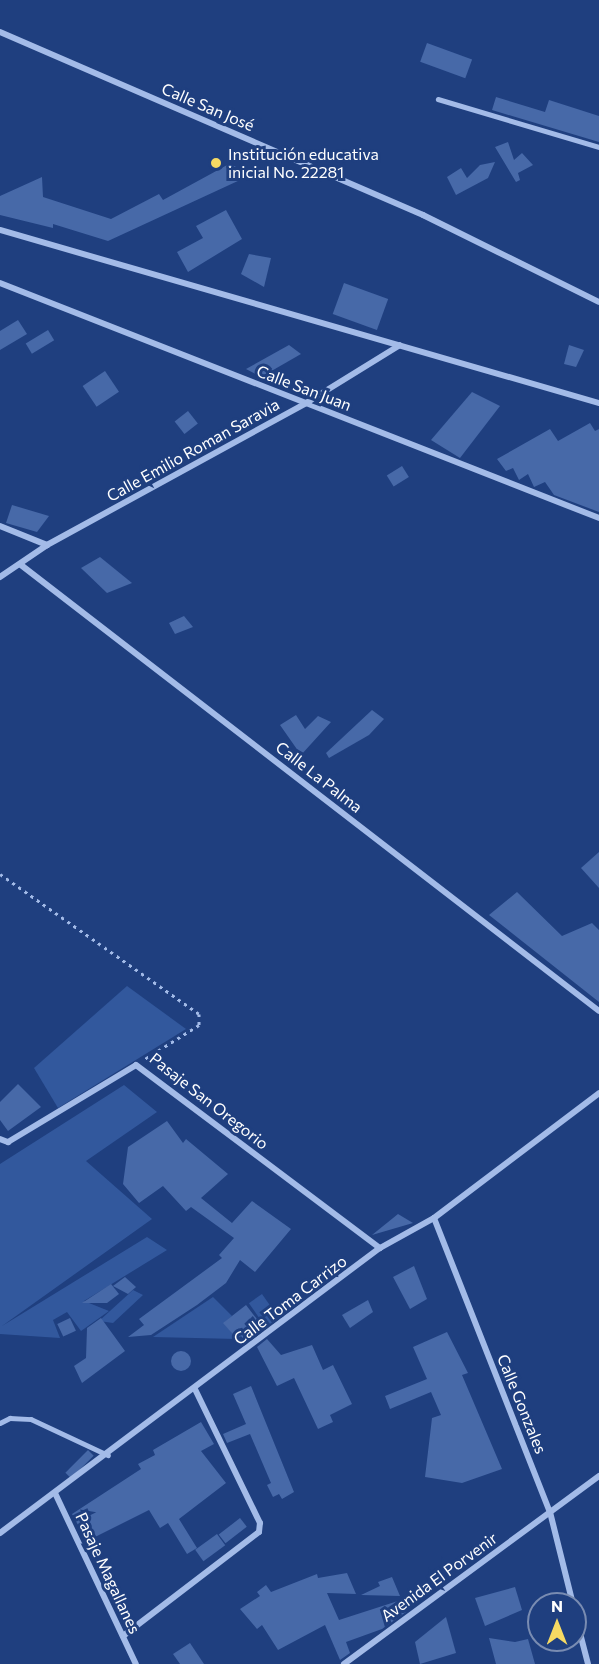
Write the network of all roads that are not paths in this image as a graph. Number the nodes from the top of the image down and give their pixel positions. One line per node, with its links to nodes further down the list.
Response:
1 (0, 32): 6 (street, Calle San José)
2 (438, 99): 3 (lane)
3 (599, 147)
4 (0, 230): 7 (street)
5 (0, 283): 9 (street, Calle San Juan)
6 (599, 302)
7 (400, 345): 8 (street); 9 (street, Calle Emilio Roman Saravia)
8 (599, 403)
9 (306, 404): 10 (street, Calle San Juan); 12 (street, Calle Emilio Roman Saravia)
10 (599, 518)
11 (0, 526): 12 (street)
12 (47, 545): 13 (street, Calle Emilio Roman Saravia)
13 (21, 565): 14 (street, Calle Emilio Roman Saravia); 15 (street, Calle La Palma)
14 (0, 577)
15 (599, 1011)
16 (599, 1093): 18 (street, Calle Toma Carrizo)
17 (0, 1139): 19 (street, Pasaje San Oregorio)
18 (434, 1218): 19 (street, Calle Toma Carrizo); 25 (street, Calle Gonzales)
19 (380, 1248): 20 (street, Calle Toma Carrizo)
20 (195, 1389): 22 (street, Calle Toma Carrizo); 28 (street)
21 (0, 1423): 22 (lane)
22 (108, 1455): 24 (street, Calle Toma Carrizo)
23 (599, 1476): 25 (street, Avenida El Porvenir)
24 (55, 1493): 26 (street, Calle Toma Carrizo); 28 (street, Pasaje Magallanes)
25 (550, 1512): 27 (street, Calle Gonzales); 30 (street, Avenida El Porvenir)
26 (0, 1533)
27 (570, 1592)
28 (123, 1636): 29 (street, Pasaje Magallanes)
29 (136, 1664)
30 (344, 1664)

